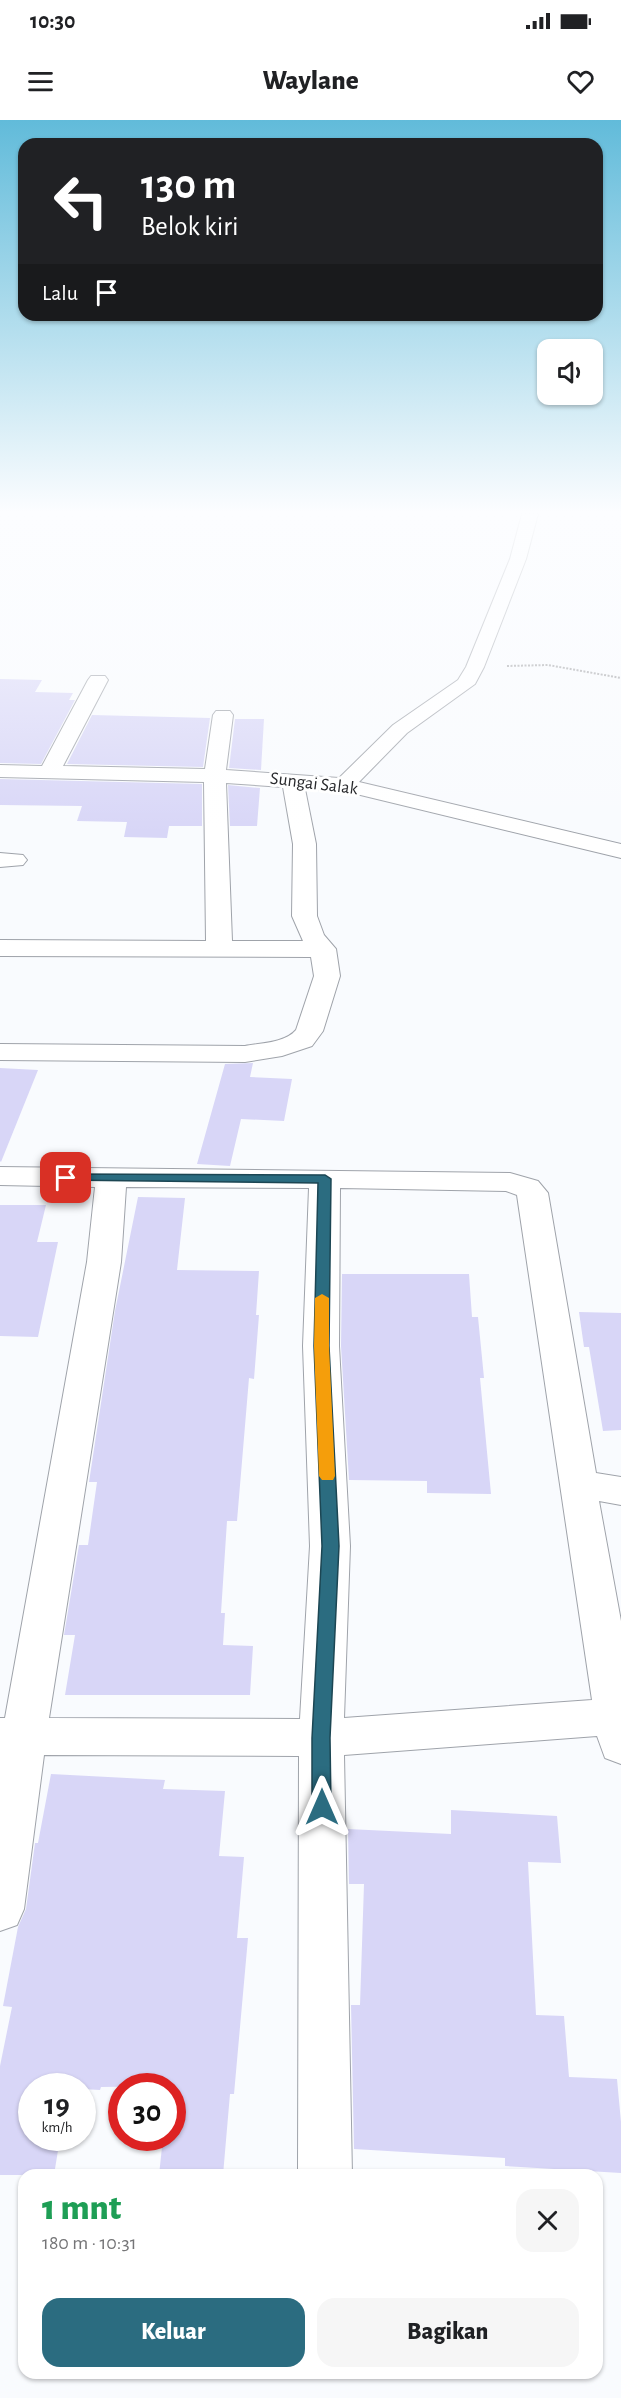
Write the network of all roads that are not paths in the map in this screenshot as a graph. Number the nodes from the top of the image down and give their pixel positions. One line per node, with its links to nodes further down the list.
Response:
1 (494, 620): 8 (street)
2 (99, 680): 5 (street)
3 (223, 715): 6 (street)
4 (0, 771): 5 (street, Sungai Salak)
5 (49, 772): 6 (street, Sungai Salak)
6 (214, 776): 7 (street, Sungai Salak); 11 (street)
7 (293, 780): 8 (street, Sungai Salak); 12 (street)
8 (344, 785): 9 (street, Sungai Salak)
9 (621, 851)
10 (0, 948): 11 (street)
11 (219, 949): 12 (street)
12 (323, 949): 13 (street)
13 (0, 1052)
14 (0, 1176): 15 (street)
15 (111, 1178): 16 (street); 20 (street)
16 (325, 1179): 17 (street); 21 (street)
17 (577, 1484): 18 (street); 19 (street)
18 (621, 1491)
19 (619, 1726): 21 (street)
20 (12, 1736): 21 (street); 22 (street)
21 (321, 1738): 23 (street)
22 (0, 1909)
23 (326, 2169)

